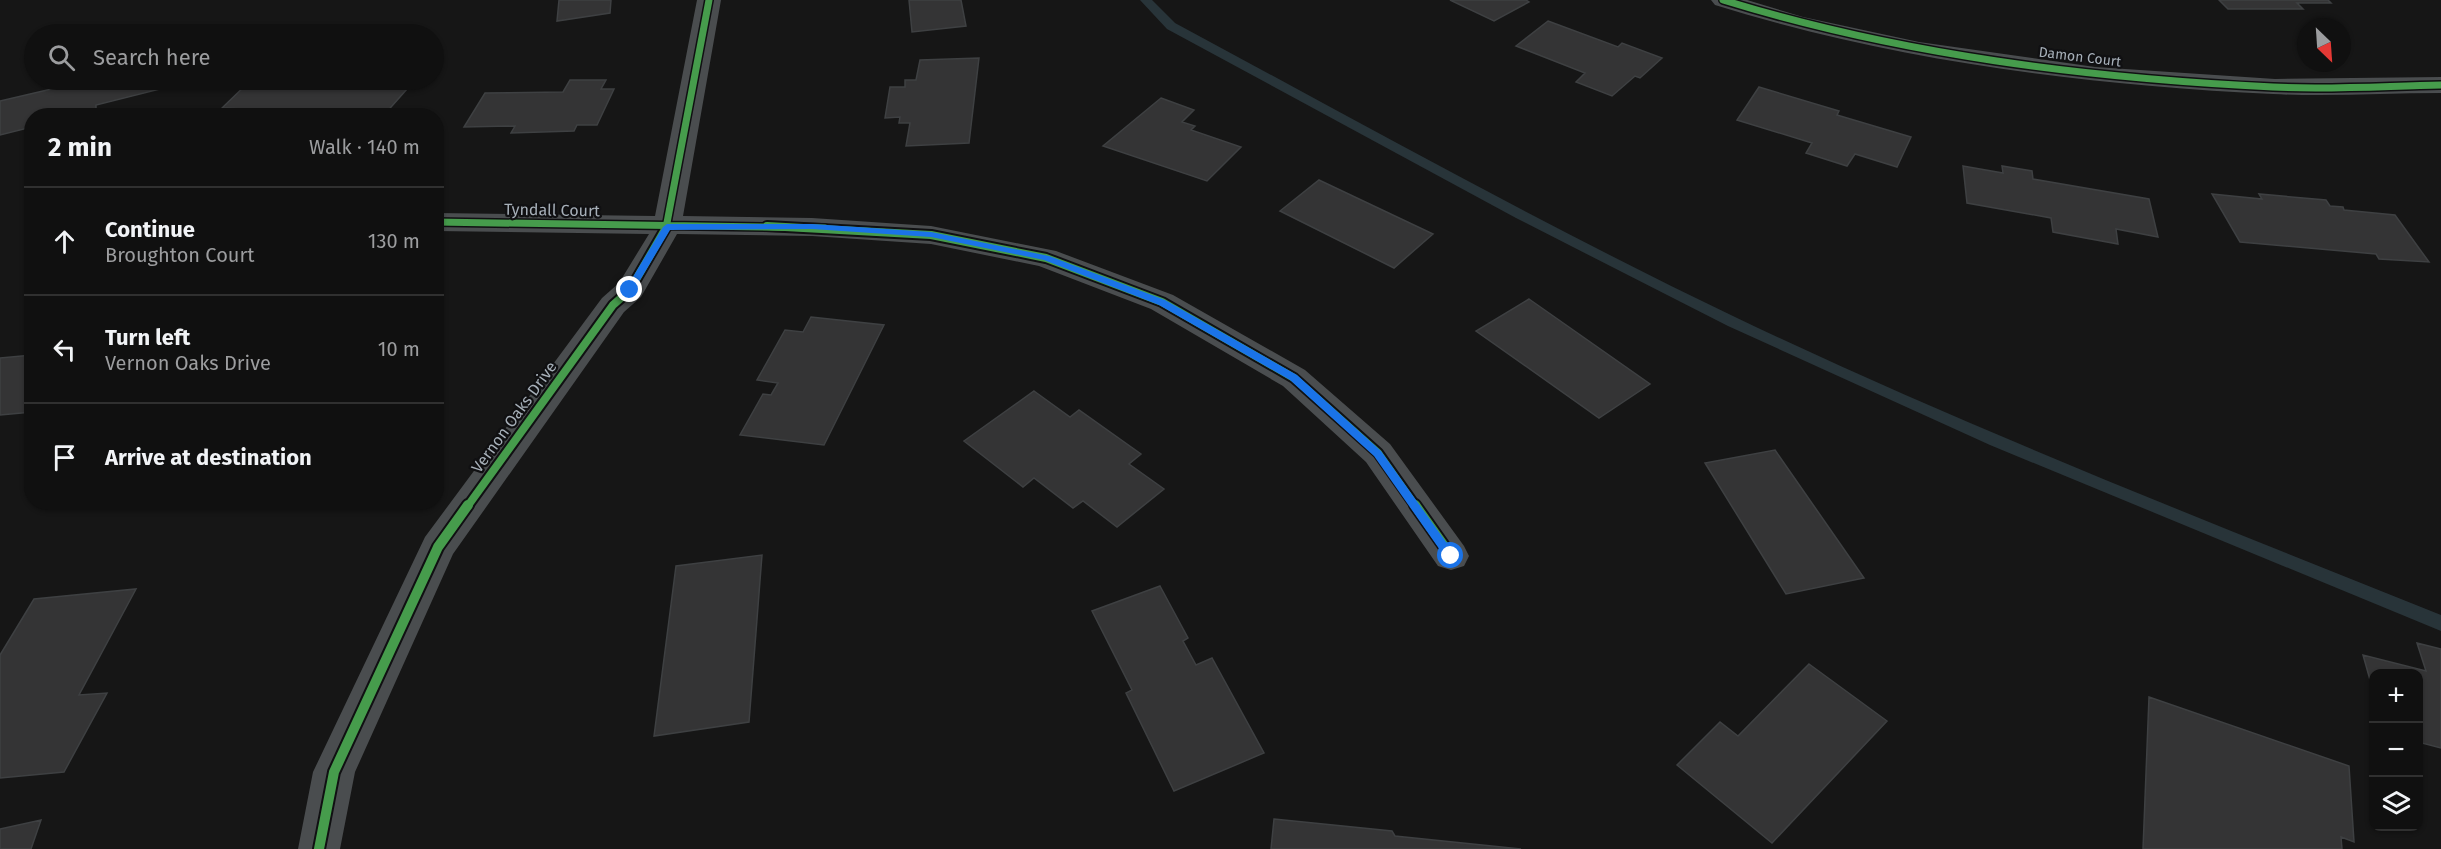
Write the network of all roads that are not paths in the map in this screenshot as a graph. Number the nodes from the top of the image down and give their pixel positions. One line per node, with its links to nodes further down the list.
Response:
1 (710, 0): 5 (street, Vernon Oaks Drive)
2 (1723, 0): 3 (street, Damon Court)
3 (2441, 85)
4 (444, 222): 5 (street, Tyndall Court)
5 (667, 227): 6 (street, Tyndall Court); 7 (street, Vernon Oaks Drive)
6 (1451, 556)
7 (319, 849)

